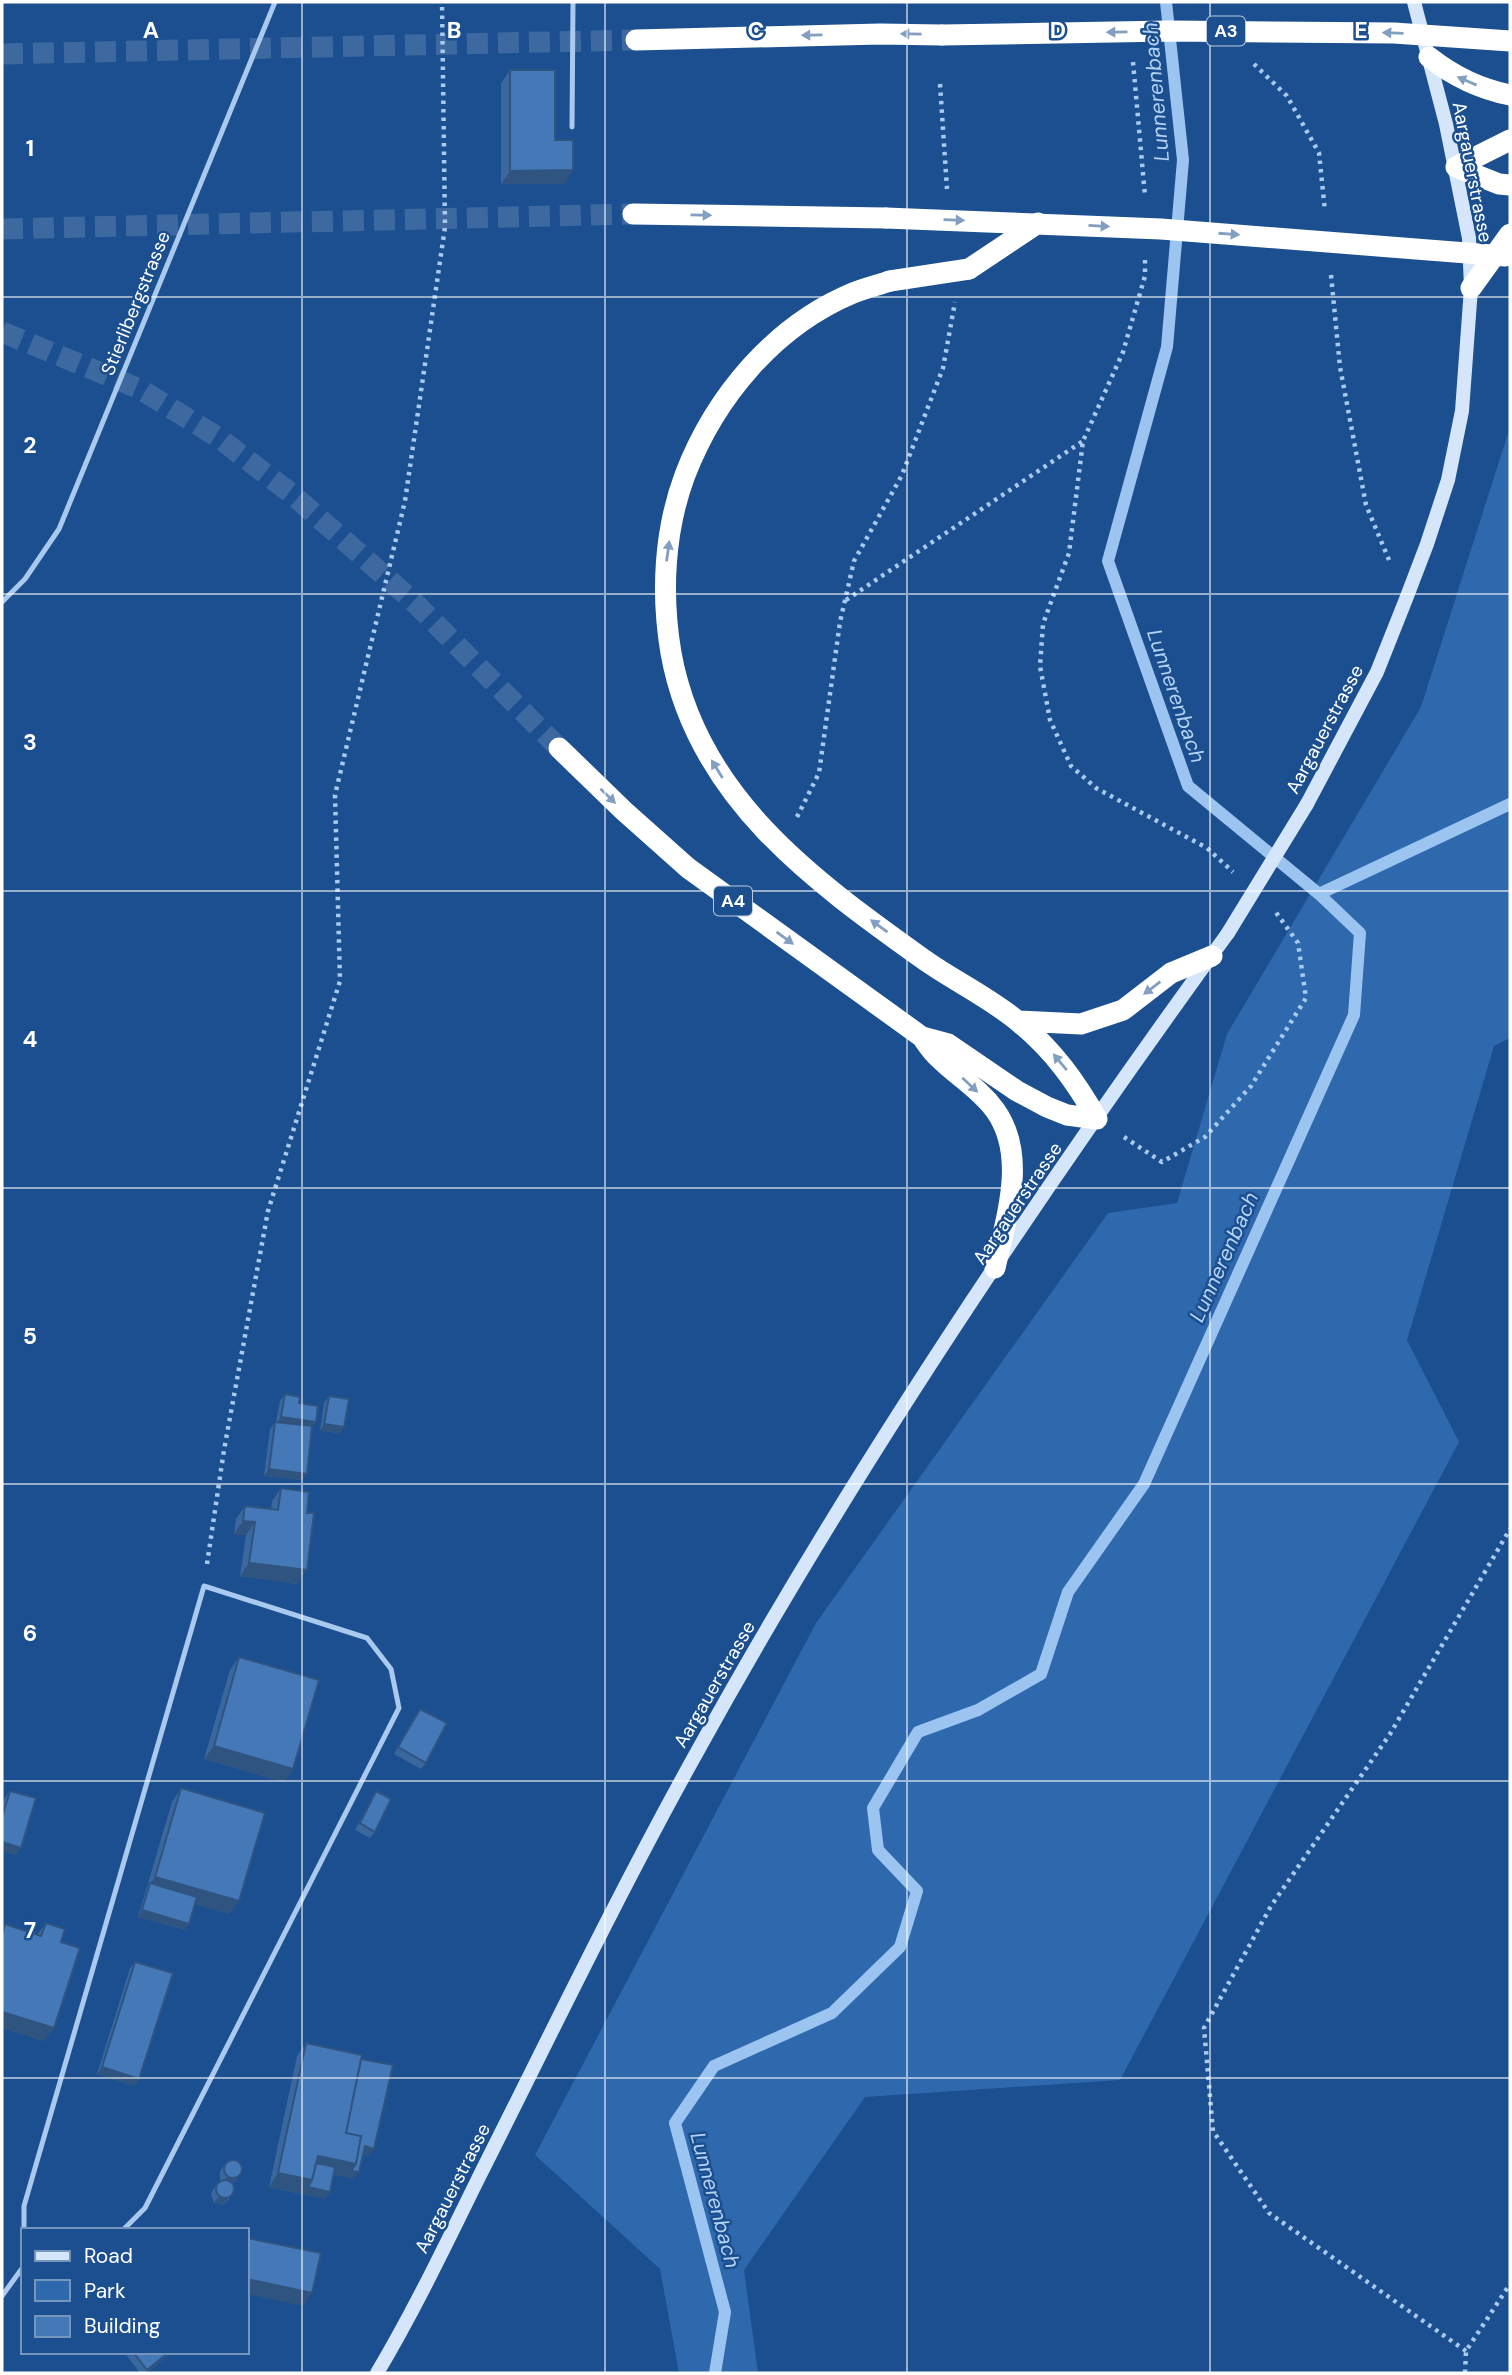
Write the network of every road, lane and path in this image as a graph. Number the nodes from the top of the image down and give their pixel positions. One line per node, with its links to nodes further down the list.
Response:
1 (275, 2): 30 (lane, Stierlibergstrasse)
2 (442, 2): 41 (path)
3 (573, 2): 12 (lane)
4 (1414, 2): 8 (main road, Aargauerstrasse)
5 (636, 40): 6 (highway, A3, one-way to 5, bridge)
6 (1510, 41)
7 (1132, 55): 17 (path)
8 (1429, 57): 11 (highway, one-way to 8); 14 (main road, Aargauerstrasse)
9 (1251, 61): 19 (path)
10 (940, 84): 16 (path)
11 (1510, 95)
12 (572, 127)
13 (1510, 140): 14 (highway)
14 (1456, 167): 15 (highway); 25 (main road, Aargauerstrasse)
15 (1510, 185)
16 (947, 190)
17 (1145, 200)
18 (633, 214): 20 (highway, one-way to 20, bridge)
19 (1326, 220)
20 (1038, 223): 23 (highway, one-way to 23, bridge); 32 (highway, one-way to 20, bridge)
21 (1510, 234): 25 (highway)
22 (1145, 250): 27 (path)
23 (1510, 256)
24 (1331, 273): 28 (path)
25 (1471, 288): 28 (main road, Aargauerstrasse)
26 (954, 296): 29 (path)
27 (1083, 441): 29 (path); 33 (path)
28 (1406, 599): 35 (main road, Aargauerstrasse, bridge)
29 (845, 600): 32 (path)
30 (2, 602)
31 (559, 748): 37 (highway, A4, one-way to 37)
32 (781, 849): 36 (highway, one-way to 32)
33 (1238, 876)
34 (1269, 903): 38 (path)
35 (1212, 956): 36 (highway, one-way to 36); 38 (main road, Aargauerstrasse)
36 (1019, 1021): 38 (highway, one-way to 36)
37 (922, 1037): 38 (highway, A4); 39 (highway, A4, one-way to 39)
38 (1097, 1119): 39 (main road, Aargauerstrasse)
39 (995, 1268): 48 (main road, Aargauerstrasse)
40 (1510, 1529): 47 (path)
41 (204, 1586): 42 (lane); 43 (lane)
42 (24, 2228)
43 (125, 2228)
44 (21, 2270): 46 (lane)
45 (1510, 2284): 47 (path)
46 (2, 2296)
47 (1466, 2351): 49 (path)
48 (377, 2373)
49 (1465, 2373)

